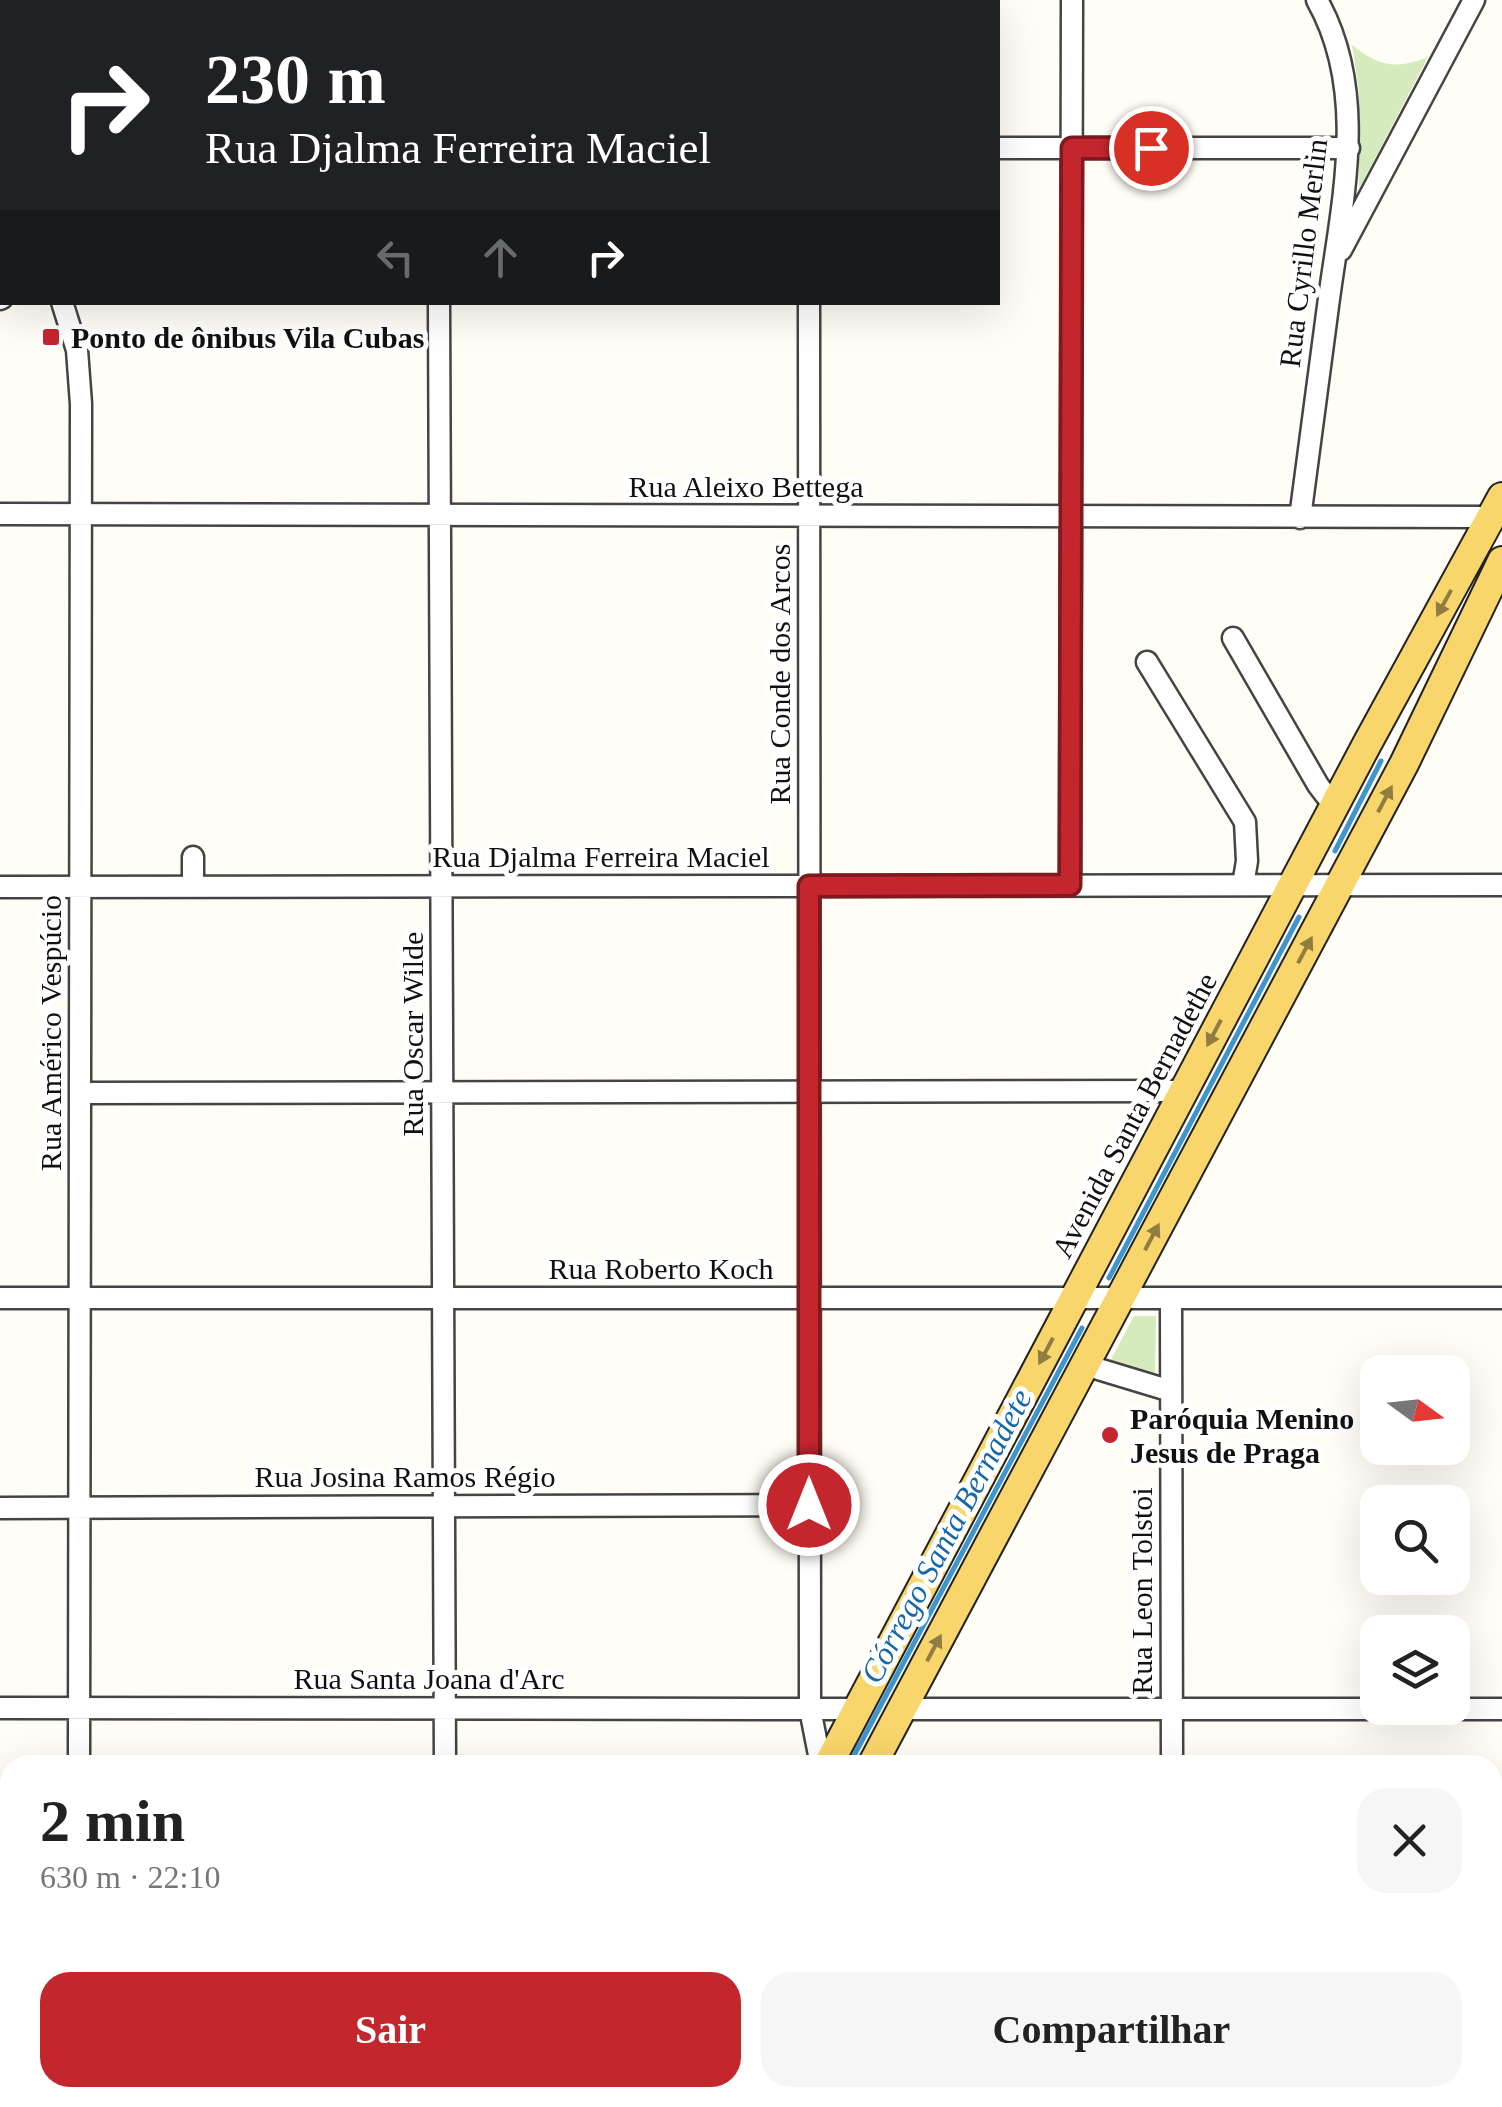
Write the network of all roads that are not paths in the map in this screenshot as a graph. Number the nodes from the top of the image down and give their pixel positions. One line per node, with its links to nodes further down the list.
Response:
1 (1072, 0): 5 (street)
2 (1317, 0): 6 (street, Rua Cyrillo Merlin)
3 (1474, 0): 7 (street)
4 (1000, 148): 5 (street)
5 (1072, 148): 6 (street); 16 (street)
6 (1349, 148): 7 (street, Rua Cyrillo Merlin)
7 (1334, 264): 17 (street, Rua Cyrillo Merlin)
8 (63, 305): 13 (street, Rua Américo Vespúcio)
9 (438, 305): 14 (street, Rua Oscar Wilde)
10 (809, 305): 15 (street, Rua Conde dos Arcos)
11 (1497, 507): 17 (street, Rua Aleixo Bettega); 22 (main road, Avenida Santa Bernadethe, one-way to 22)
12 (0, 514): 13 (street, Rua Aleixo Bettega)
13 (81, 514): 14 (street, Rua Aleixo Bettega); 29 (street, Rua Américo Vespúcio)
14 (440, 515): 15 (street, Rua Aleixo Bettega); 31 (street, Rua Oscar Wilde)
15 (809, 516): 16 (street, Rua Aleixo Bettega); 32 (street, Rua Conde dos Arcos)
16 (1071, 516): 17 (street, Rua Aleixo Bettega); 25 (street)
17 (1300, 518)
18 (1502, 560): 19 (main road)
19 (1494, 593): 28 (main road, one-way to 19)
20 (1233, 638): 22 (street)
21 (1147, 662): 26 (street)
22 (1334, 806): 27 (main road, Avenida Santa Bernadethe)
23 (193, 857): 30 (street)
24 (1502, 884): 28 (street, Rua Djalma Ferreira Maciel)
25 (1070, 885): 26 (street, Rua Djalma Ferreira Maciel); 32 (street, Rua Djalma Ferreira Maciel)
26 (1243, 885): 27 (street, Rua Djalma Ferreira Maciel)
27 (1292, 885): 28 (street, Rua Djalma Ferreira Maciel); 34 (main road, Avenida Santa Bernadethe, one-way to 34)
28 (1339, 885): 43 (main road, one-way to 28)
29 (80, 886): 30 (street, Rua Djalma Ferreira Maciel); 33 (street, Rua Djalma Ferreira Maciel); 37 (street, Rua Américo Vespúcio)
30 (193, 886): 31 (street, Rua Djalma Ferreira Maciel)
31 (442, 886): 32 (street, Rua Djalma Ferreira Maciel); 35 (street, Rua Oscar Wilde)
32 (809, 886): 36 (street, Rua Conde dos Arcos)
33 (0, 887)
34 (1184, 1091): 36 (street); 42 (main road, Avenida Santa Bernadethe)
35 (442, 1092): 36 (street); 37 (street); 40 (street, Rua Oscar Wilde)
36 (810, 1092): 41 (street, Rua Conde dos Arcos)
37 (80, 1093): 39 (street, Rua Américo Vespúcio)
38 (0, 1298): 39 (street, Rua Roberto Koch)
39 (80, 1298): 40 (street, Rua Roberto Koch); 50 (street, Rua Américo Vespúcio)
40 (444, 1298): 41 (street, Rua Roberto Koch); 49 (street, Rua Oscar Wilde)
41 (810, 1298): 42 (street, Rua Roberto Koch); 48 (street, Rua Conde dos Arcos)
42 (1074, 1298): 43 (street, Rua Roberto Koch); 56 (main road, Avenida Santa Bernadethe, one-way to 56)
43 (1120, 1298): 44 (street, Rua Roberto Koch); 46 (main road)
44 (1171, 1298): 45 (street, Rua Roberto Koch); 47 (street, Rua Leon Tolstoi)
45 (1502, 1298)
46 (1085, 1364): 47 (street); 57 (main road, one-way to 46)
47 (1171, 1390): 58 (street, Rua Leon Tolstoi)
48 (809, 1505): 49 (street, Rua Josina Ramos Régio); 55 (street, Rua Conde dos Arcos)
49 (444, 1506): 50 (street, Rua Josina Ramos Régio); 54 (street, Rua Oscar Wilde)
50 (80, 1507): 51 (street, Rua Josina Ramos Régio); 53 (street, Rua Américo Vespúcio)
51 (0, 1508)
52 (0, 1708): 53 (street, Rua Santa Joana d'Arc)
53 (79, 1708): 54 (street, Rua Santa Joana d'Arc); 60 (street, Rua Américo Vespúcio)
54 (445, 1708): 55 (street, Rua Santa Joana d'Arc); 61 (street, Rua Oscar Wilde)
55 (810, 1708): 56 (street, Rua Santa Joana d'Arc); 62 (street, Rua Conde dos Arcos)
56 (857, 1708): 63 (main road, Avenida Santa Bernadethe)
57 (902, 1709): 58 (street); 64 (main road)
58 (1172, 1709): 59 (street); 65 (street, Rua Leon Tolstoi)
59 (1502, 1709)
60 (79, 1755)
61 (446, 1755)
62 (822, 1755)
63 (830, 1755)
64 (877, 1755)
65 (1172, 1755)

